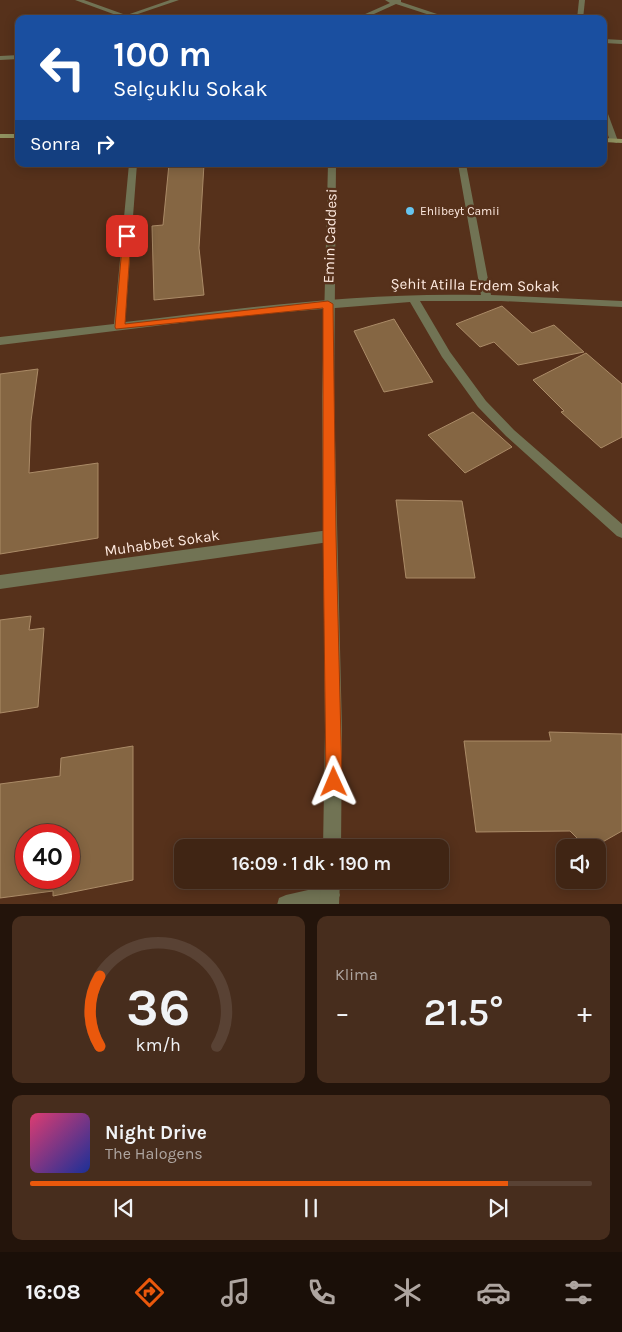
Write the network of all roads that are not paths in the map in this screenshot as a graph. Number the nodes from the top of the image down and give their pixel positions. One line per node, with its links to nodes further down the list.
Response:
1 (78, 0): 6 (street)
2 (176, 0): 7 (street)
3 (388, 0): 5 (street)
4 (582, 0): 10 (street)
5 (399, 1): 8 (street); 9 (street)
6 (124, 15)
7 (130, 15)
8 (366, 15)
9 (438, 15)
10 (580, 15)
11 (607, 40): 12 (street)
12 (622, 42)
13 (15, 57): 14 (street)
14 (0, 58)
15 (607, 120): 18 (street)
16 (0, 136): 17 (main road)
17 (15, 136)
18 (618, 141)
19 (133, 167): 26 (street)
20 (332, 167): 24 (street, Emin Caddesi)
21 (463, 167): 22 (street)
22 (486, 297): 23 (street, Şehit Atilla Erdem Sokak); 25 (street, Şehit Atilla Erdem Sokak)
23 (413, 298): 24 (street, Şehit Atilla Erdem Sokak); 28 (street)
24 (328, 304): 26 (street, Şehit Atilla Erdem Sokak); 29 (street, Emin Caddesi)
25 (622, 304)
26 (120, 327): 27 (street, Şehit Atilla Erdem Sokak)
27 (0, 341)
28 (622, 532)
29 (329, 536): 30 (street, Muhabbet Sokak); 31 (street, Emin Caddesi)
30 (0, 582)
31 (332, 839)
32 (330, 893): 33 (street)
33 (286, 904)

